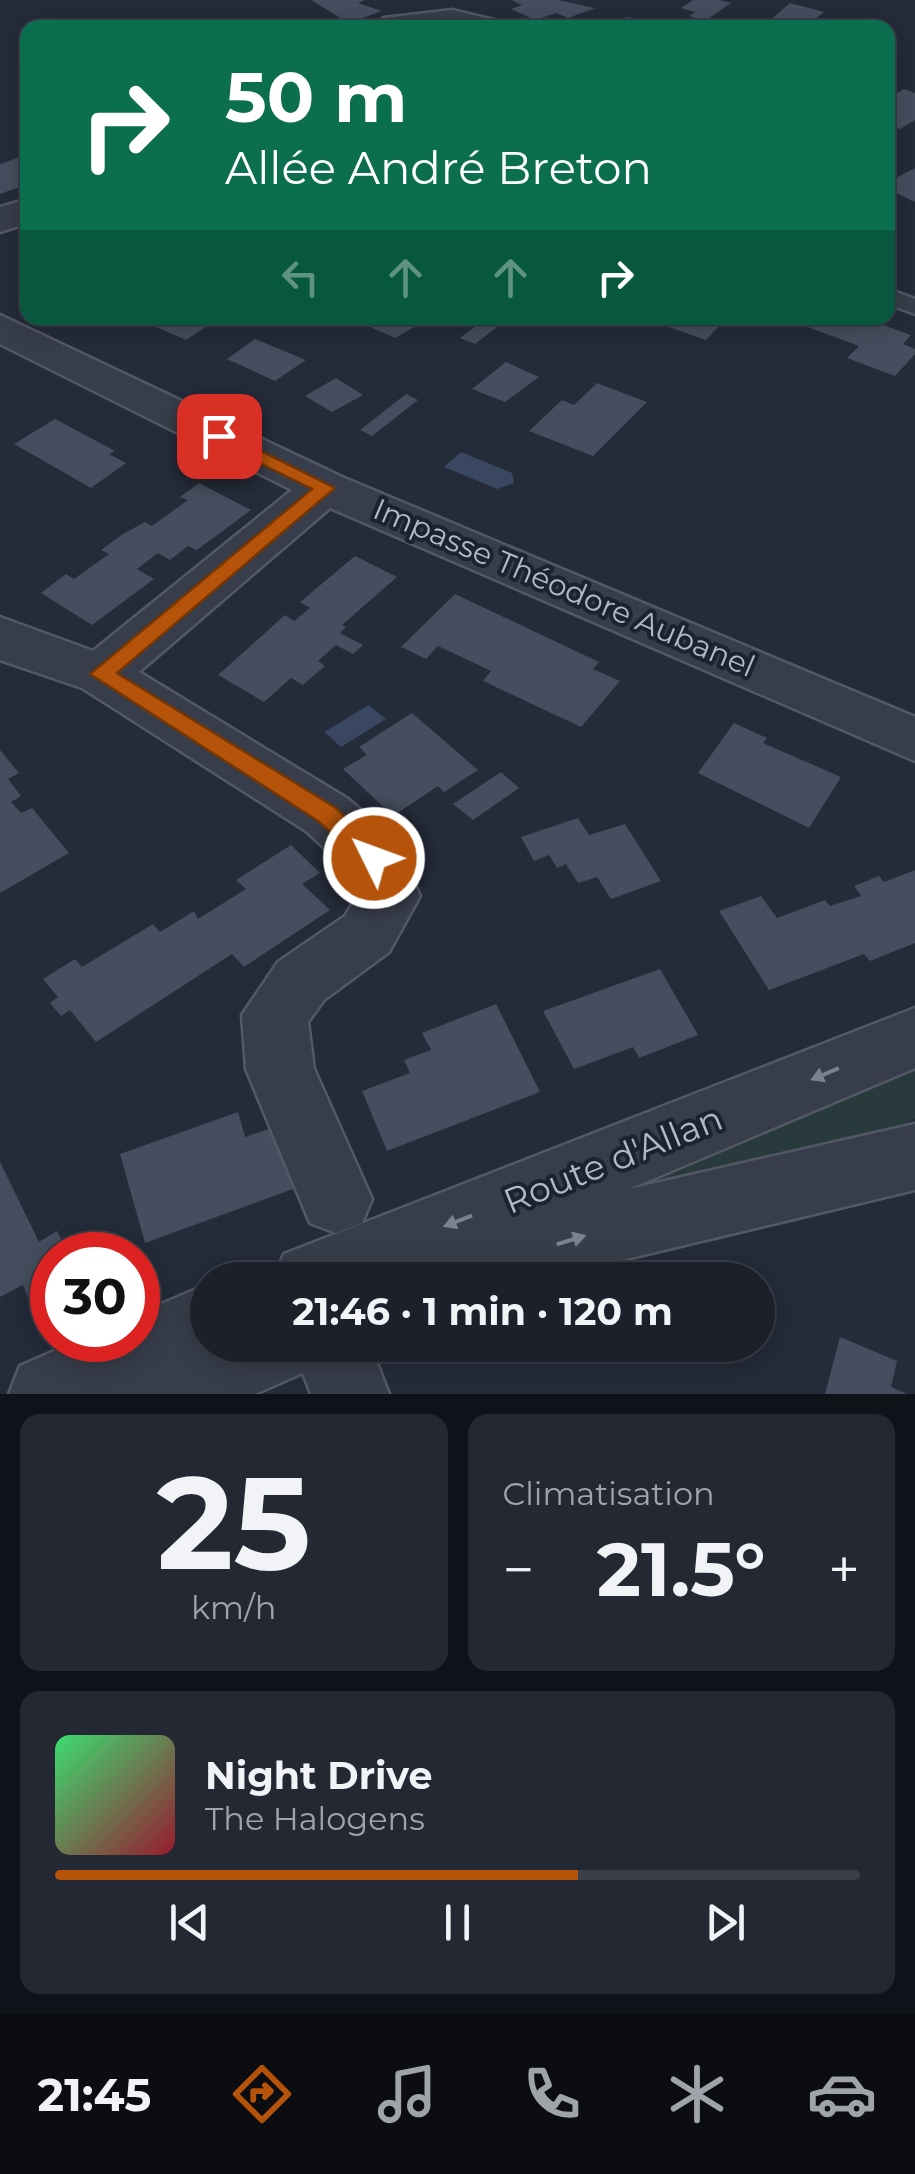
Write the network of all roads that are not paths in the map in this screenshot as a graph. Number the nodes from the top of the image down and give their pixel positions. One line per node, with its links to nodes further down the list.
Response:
1 (0, 328): 2 (street, Impasse Théodore Aubanel)
2 (325, 488): 4 (street); 5 (street, Impasse Théodore Aubanel)
3 (0, 636): 4 (street)
4 (102, 674): 8 (street)
5 (915, 740)
6 (915, 1037): 9 (street, Route d'Allan, one-way to 9)
7 (915, 1157): 10 (street, Route d'Allan, one-way to 7)
8 (336, 1199)
9 (356, 1262)
10 (503, 1262)
11 (190, 1330): 14 (street)
12 (238, 1362): 15 (street)
13 (338, 1362): 16 (street)
14 (48, 1394)
15 (162, 1394)
16 (350, 1394)

